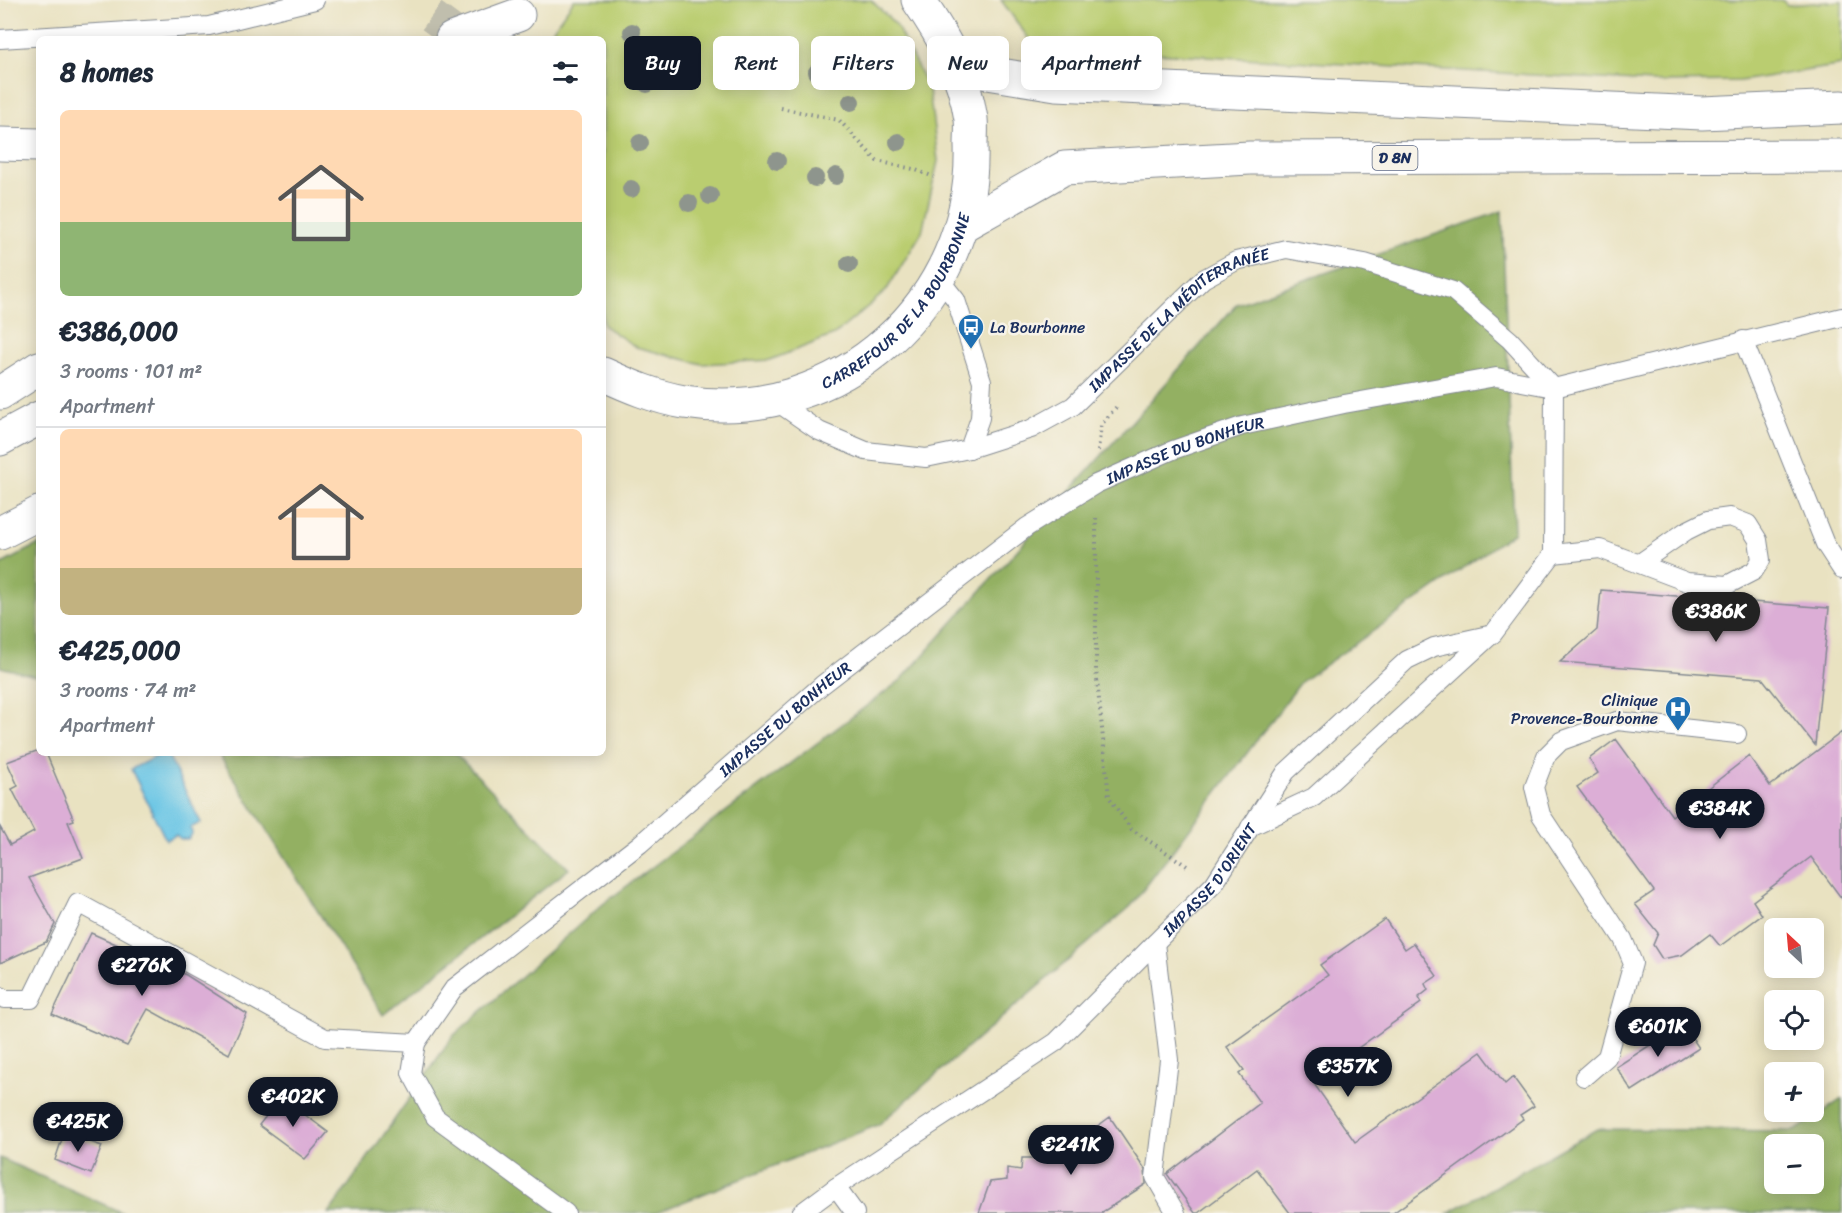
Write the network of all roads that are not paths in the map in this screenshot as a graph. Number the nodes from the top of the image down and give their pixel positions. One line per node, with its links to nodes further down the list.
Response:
1 (315, 0): 4 (lane)
2 (918, 0): 6 (main road, CARREFOUR DE LA BOURBONNE)
3 (516, 18): 5 (main road)
4 (48, 36)
5 (461, 36)
6 (942, 36)
7 (36, 37): 8 (lane)
8 (0, 39)
9 (1009, 76): 11 (main road)
10 (963, 90): 15 (main road, CARREFOUR DE LA BOURBONNE)
11 (1842, 107)
12 (0, 144): 13 (main road)
13 (36, 145)
14 (1842, 156): 15 (main road, D 8N)
15 (963, 225): 16 (main road, CARREFOUR DE LA BOURBONNE)
16 (940, 279): 23 (main road, CARREFOUR DE LA BOURBONNE); 26 (lane)
17 (1842, 317): 18 (lane)
18 (1743, 340): 21 (lane); 31 (lane)
19 (36, 370): 22 (main road)
20 (606, 375): 23 (main road, CARREFOUR DE LA BOURBONNE)
21 (1554, 388): 26 (lane, IMPASSE DE LA MÉDITERRANÉE); 29 (lane); 37 (lane, IMPASSE DU BONHEUR)
22 (0, 393)
23 (774, 400): 26 (lane, IMPASSE DE LA MÉDITERRANÉE)
24 (36, 420): 25 (main road)
25 (0, 439)
26 (969, 448)
27 (36, 515): 28 (main road)
28 (0, 533)
29 (1553, 554): 30 (lane); 32 (lane)
30 (1640, 563): 30 (lane)
31 (1842, 570)
32 (1493, 634): 34 (lane); 34 (lane, IMPASSE D'ORIENT)
33 (1737, 734): 38 (lane)
34 (1250, 827): 35 (lane, IMPASSE D'ORIENT)
35 (1155, 943): 39 (lane, IMPASSE D'ORIENT); 43 (lane)
36 (0, 996): 37 (lane)
37 (416, 1042): 40 (lane)
38 (1584, 1077)
39 (836, 1186): 41 (lane, IMPASSE D'ORIENT); 42 (lane)
40 (566, 1213)
41 (801, 1213)
42 (855, 1213)
43 (1176, 1213)

